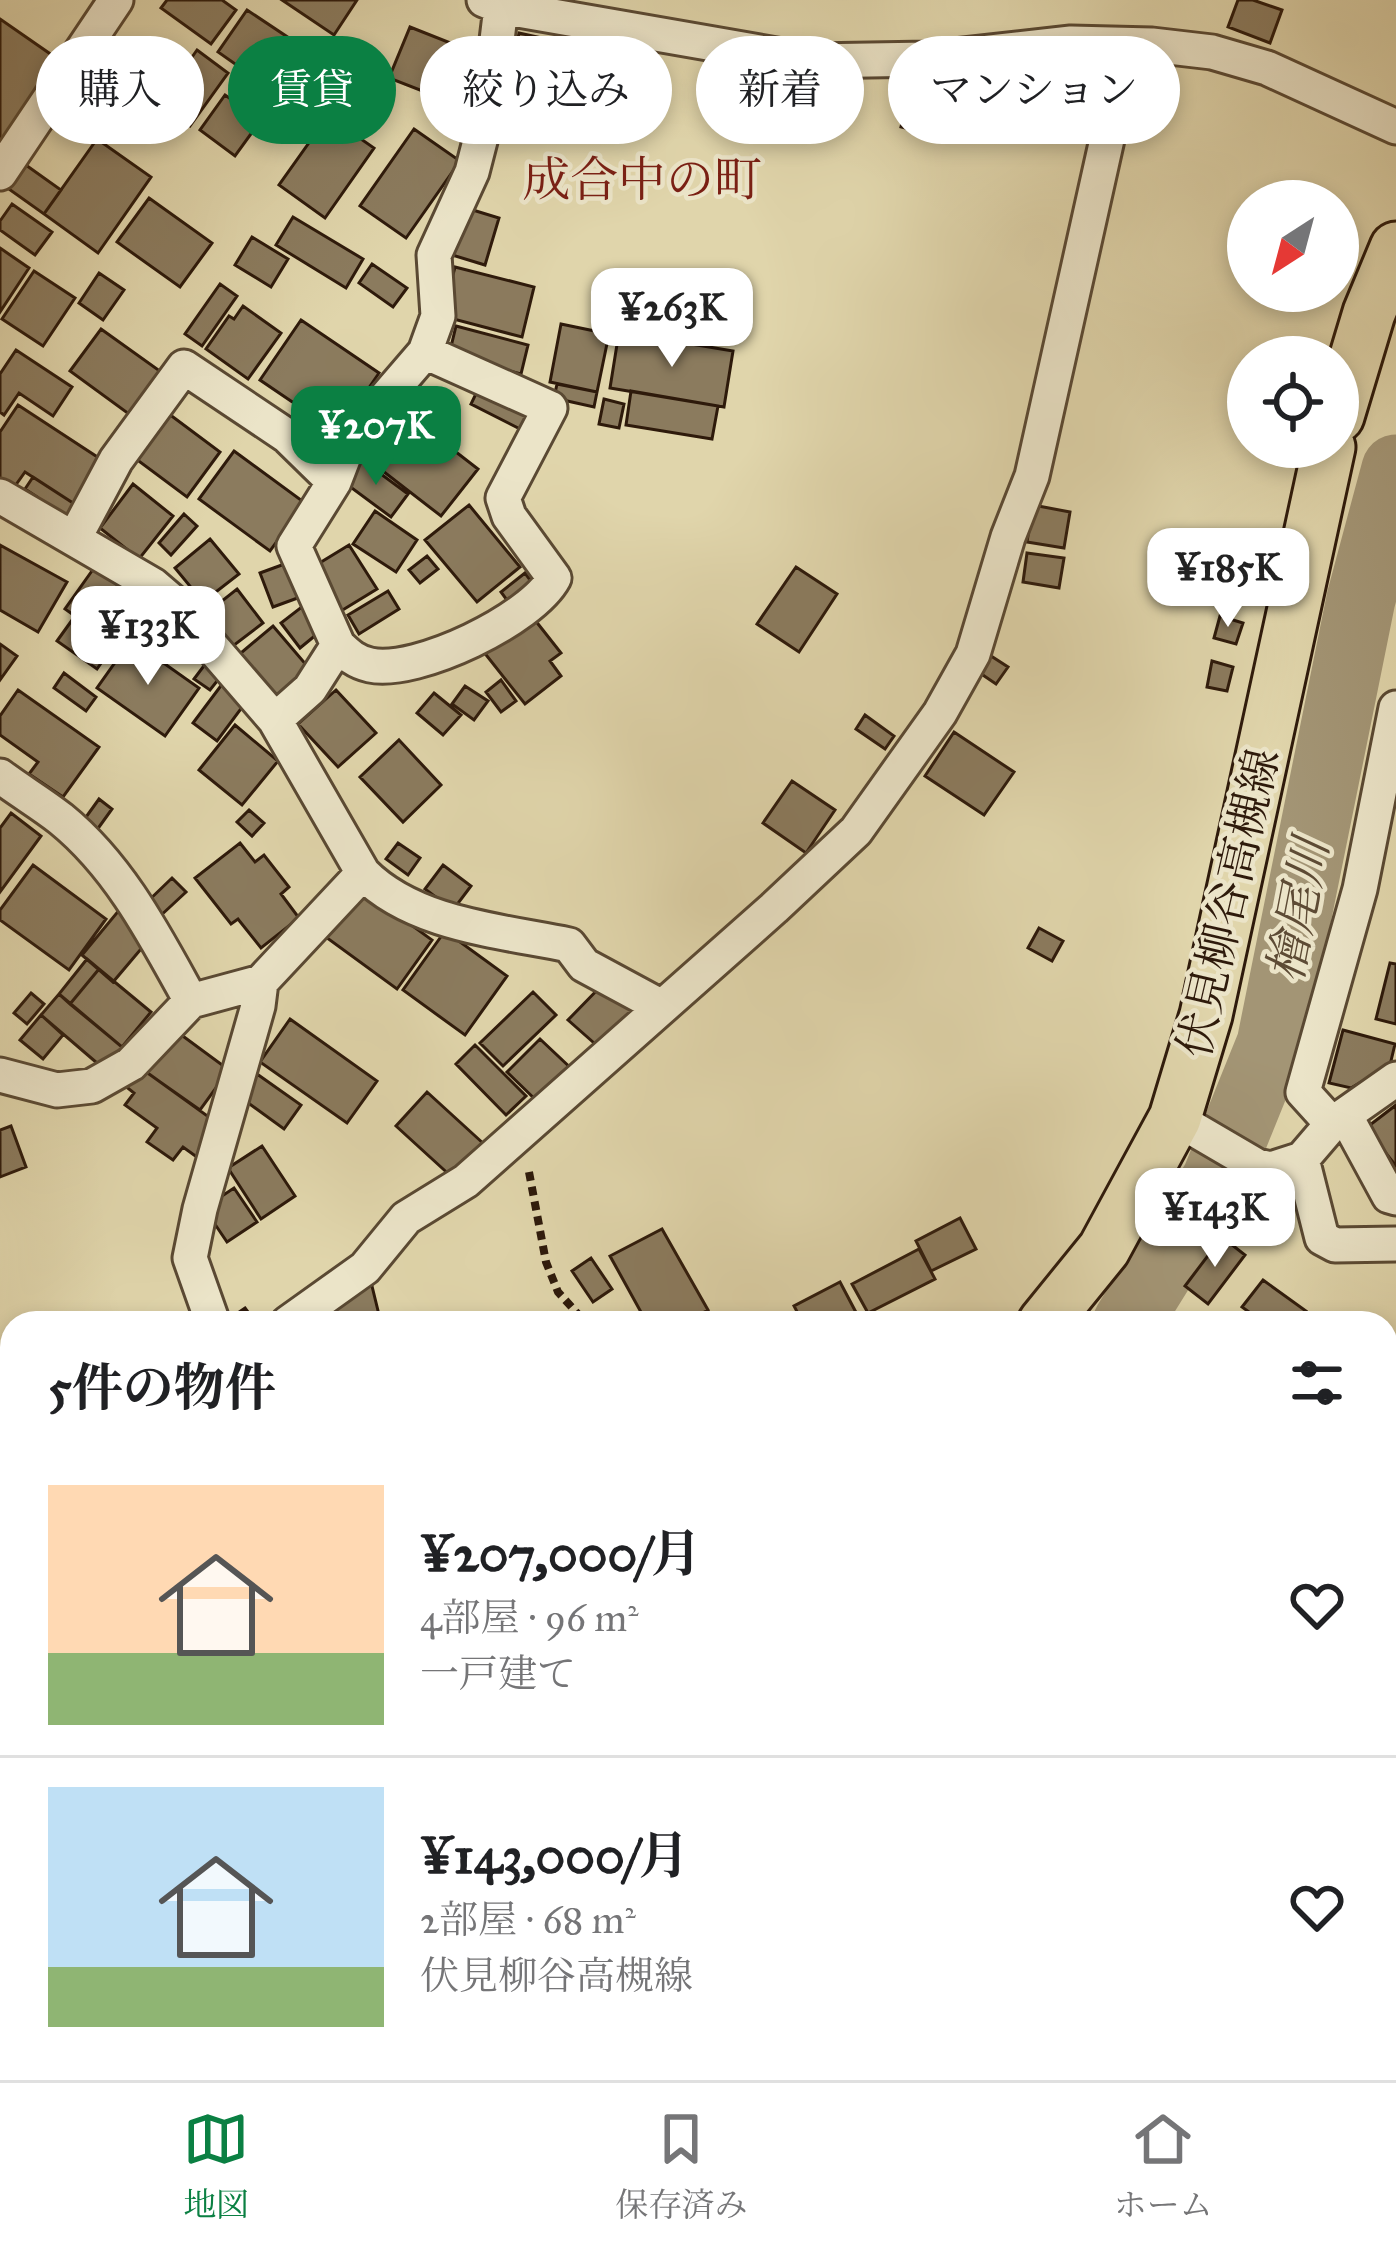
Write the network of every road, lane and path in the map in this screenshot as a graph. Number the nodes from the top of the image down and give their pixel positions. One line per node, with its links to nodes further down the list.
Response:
1 (116, 0): 7 (street)
2 (492, 3): 4 (street); 10 (street)
3 (1180, 49): 5 (street)
4 (888, 60)
5 (1396, 127)
6 (1106, 144): 22 (street)
7 (0, 173)
8 (1396, 248): 9 (main road)
9 (1359, 346)
10 (425, 352): 12 (street); 15 (street)
11 (1323, 468): 26 (main road, 伏見柳谷高槻線)
12 (334, 482): 14 (street); 15 (street)
13 (0, 496): 14 (street)
14 (75, 537): 17 (street)
15 (338, 645): 17 (street)
16 (1396, 708): 25 (street)
17 (274, 719): 19 (street)
18 (0, 776): 21 (street)
19 (363, 873): 20 (street); 22 (street)
20 (261, 982): 21 (street); 31 (street)
21 (191, 1001): 23 (street)
22 (660, 1006): 27 (street)
23 (0, 1076)
24 (1396, 1079): 25 (street)
25 (1338, 1119): 28 (street); 29 (street)
26 (1184, 1123): 28 (street); 34 (main road, 伏見柳谷高槻線)
27 (520, 1132): 32 (street); 33 (path)
28 (1302, 1160): 30 (street)
29 (1396, 1198)
30 (1396, 1244)
31 (209, 1311)
32 (305, 1311)
33 (575, 1311)
34 (1054, 1311)

